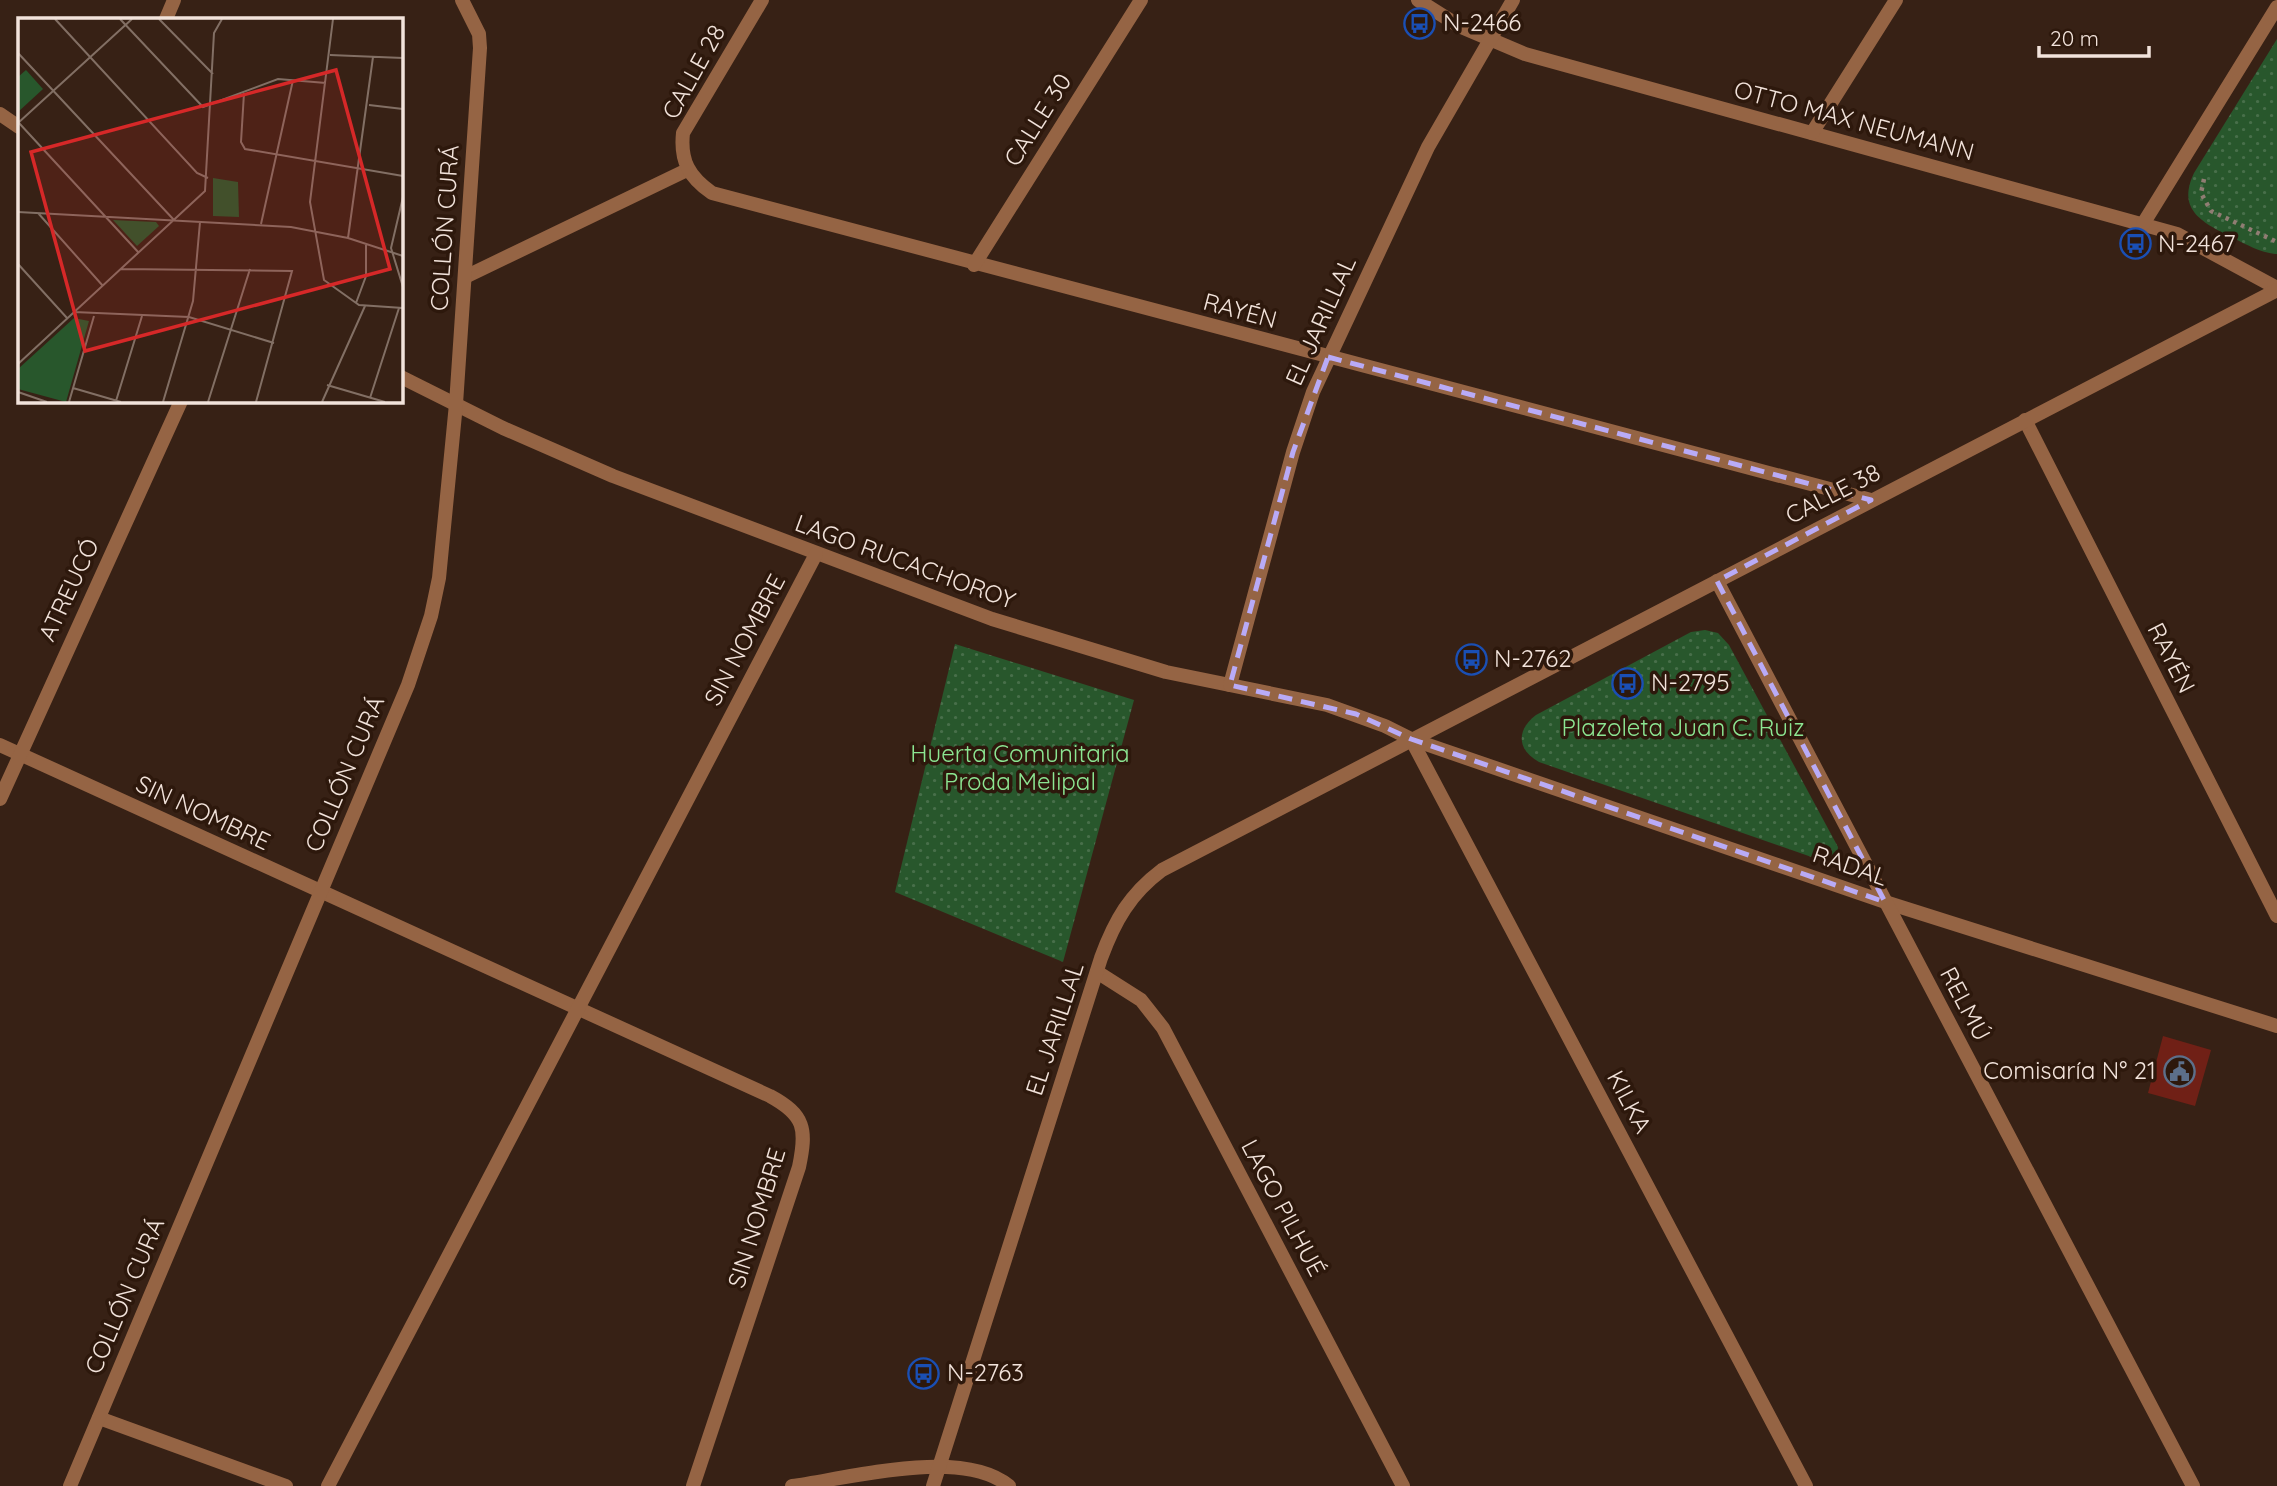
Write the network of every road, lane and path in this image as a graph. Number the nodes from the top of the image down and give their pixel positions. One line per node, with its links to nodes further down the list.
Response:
1 (174, 0): 9 (street)
2 (462, 0): 19 (street, COLLÓN CURÁ)
3 (762, 0): 14 (street, CALLE 28)
4 (1141, 0): 18 (street, CALLE 30)
5 (1418, 0): 10 (street, OTTO MAX NEUMANN)
6 (1513, 0): 10 (street, EL JARILLAL)
7 (1896, 0): 13 (street)
8 (2277, 7): 16 (street)
9 (166, 18)
10 (1488, 40): 13 (street, OTTO MAX NEUMANN); 21 (street, EL JARILLAL)
11 (0, 114): 12 (street)
12 (18, 126)
13 (1812, 133): 16 (street, OTTO MAX NEUMANN)
14 (687, 170): 18 (street, RAYÉN); 19 (street)
15 (2207, 171): 17 (path)
16 (2143, 224): 20 (street, OTTO MAX NEUMANN)
17 (2277, 242)
18 (974, 265): 21 (street, RAYÉN)
19 (465, 276): 24 (street, COLLÓN CURÁ)
20 (2277, 289): 25 (street, CALLE 38)
21 (1328, 357): 26 (street, RAYÉN); 29 (street, EL JARILLAL)
22 (402, 377): 24 (street, LAGO RUCACHOROY)
23 (181, 402): 32 (street, ATREUCÓ)
24 (456, 404): 27 (street, LAGO RUCACHOROY); 34 (street, COLLÓN CURÁ)
25 (2025, 420): 26 (street, CALLE 38); 36 (street, RAYÉN)
26 (1871, 500): 28 (street, CALLE 38)
27 (816, 554): 29 (street, LAGO RUCACHOROY); 38 (street, SIN NOMBRE)
28 (1717, 581): 30 (street, CALLE 38); 35 (street, RELMÚ)
29 (1230, 685): 30 (street, LAGO RUCACHOROY)
30 (1411, 739): 35 (street, RADAL); 37 (street, EL JARILLAL); 50 (street, KILKA)
31 (0, 745): 32 (street, SIN NOMBRE)
32 (19, 754): 33 (street, ATREUCÓ); 34 (street, SIN NOMBRE)
33 (0, 799)
34 (320, 891): 38 (street, SIN NOMBRE); 40 (street, COLLÓN CURÁ)
35 (1885, 902): 39 (street, RADAL); 51 (street, RELMÚ)
36 (2277, 916)
37 (1097, 972): 41 (street, EL JARILLAL); 49 (street, LAGO PILHUÉ)
38 (578, 1009): 44 (street, SIN NOMBRE); 45 (street, SIN NOMBRE)
39 (2277, 1026)
40 (99, 1418): 42 (street, COLLÓN CURÁ); 43 (street)
41 (940, 1466): 46 (street); 47 (street, EL JARILLAL); 48 (street)
42 (70, 1486)
43 (286, 1486)
44 (328, 1486)
45 (693, 1486)
46 (792, 1486)
47 (933, 1486)
48 (1009, 1486)
49 (1403, 1486)
50 (1806, 1486)
51 (2193, 1486)

